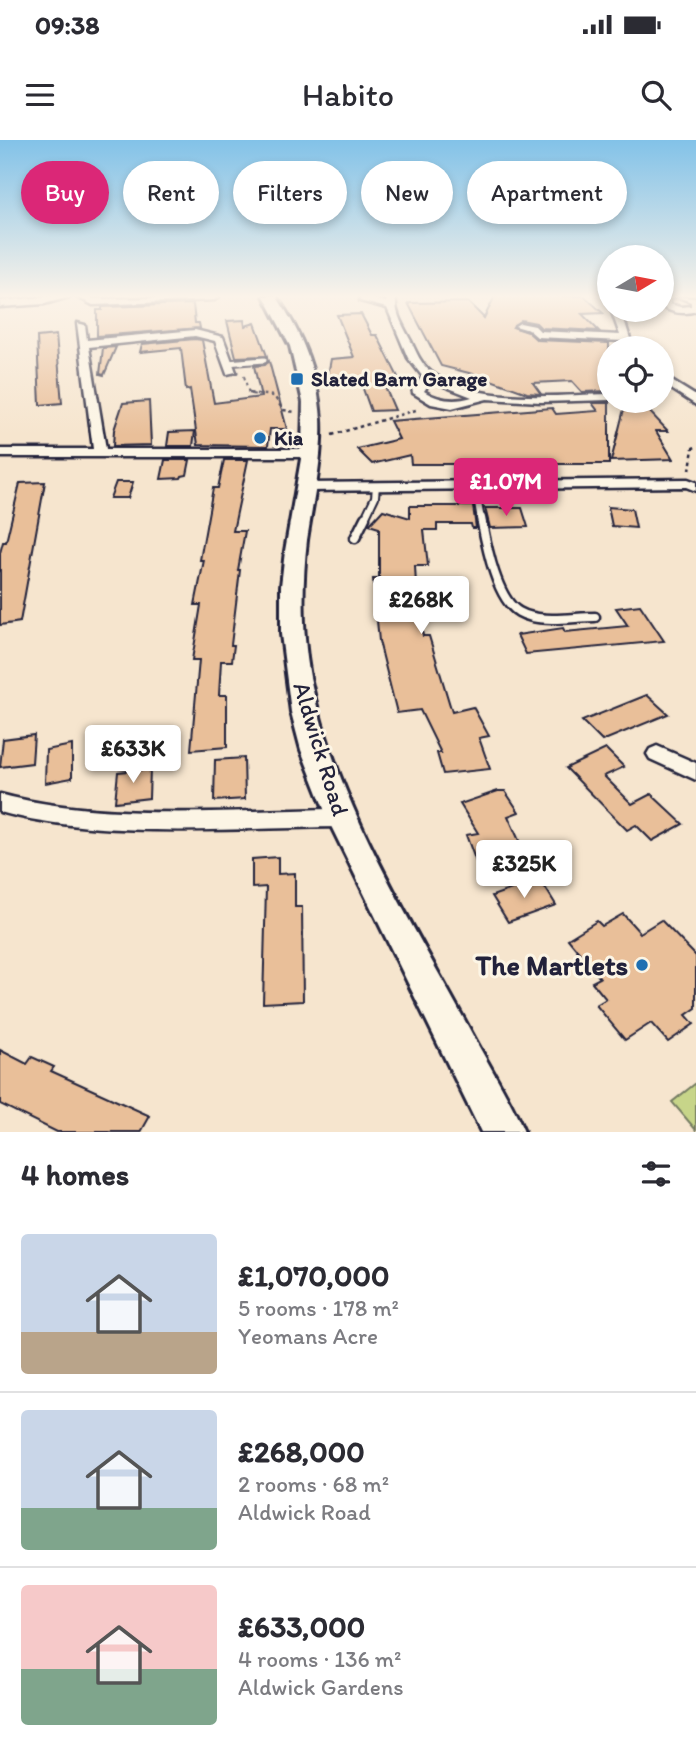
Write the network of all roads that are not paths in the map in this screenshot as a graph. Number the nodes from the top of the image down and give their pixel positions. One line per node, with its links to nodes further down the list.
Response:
1 (100, 342): 5 (street)
2 (220, 342): 7 (street)
3 (295, 342): 15 (main road, Aldwick Road)
4 (408, 342): 8 (street)
5 (83, 344): 16 (street)
6 (264, 360): 7 (lane)
7 (229, 368)
8 (430, 376): 12 (street); 12 (street)
9 (674, 387): 10 (street)
10 (679, 391): 11 (street); 14 (street)
11 (674, 392)
12 (486, 395): 13 (street)
13 (597, 397)
14 (696, 401)
15 (312, 434): 16 (street); 21 (main road, Aldwick Road)
16 (100, 454): 17 (street)
17 (2, 457)
18 (475, 485): 19 (street); 20 (street); 23 (lane)
19 (692, 485)
20 (376, 486): 21 (street); 22 (lane)
21 (307, 487): 27 (main road, Aldwick Road)
22 (355, 538)
23 (595, 617)
24 (657, 754): 25 (street)
25 (696, 772)
26 (0, 803): 27 (street)
27 (341, 818): 28 (main road, Aldwick Road)
28 (503, 1132)

